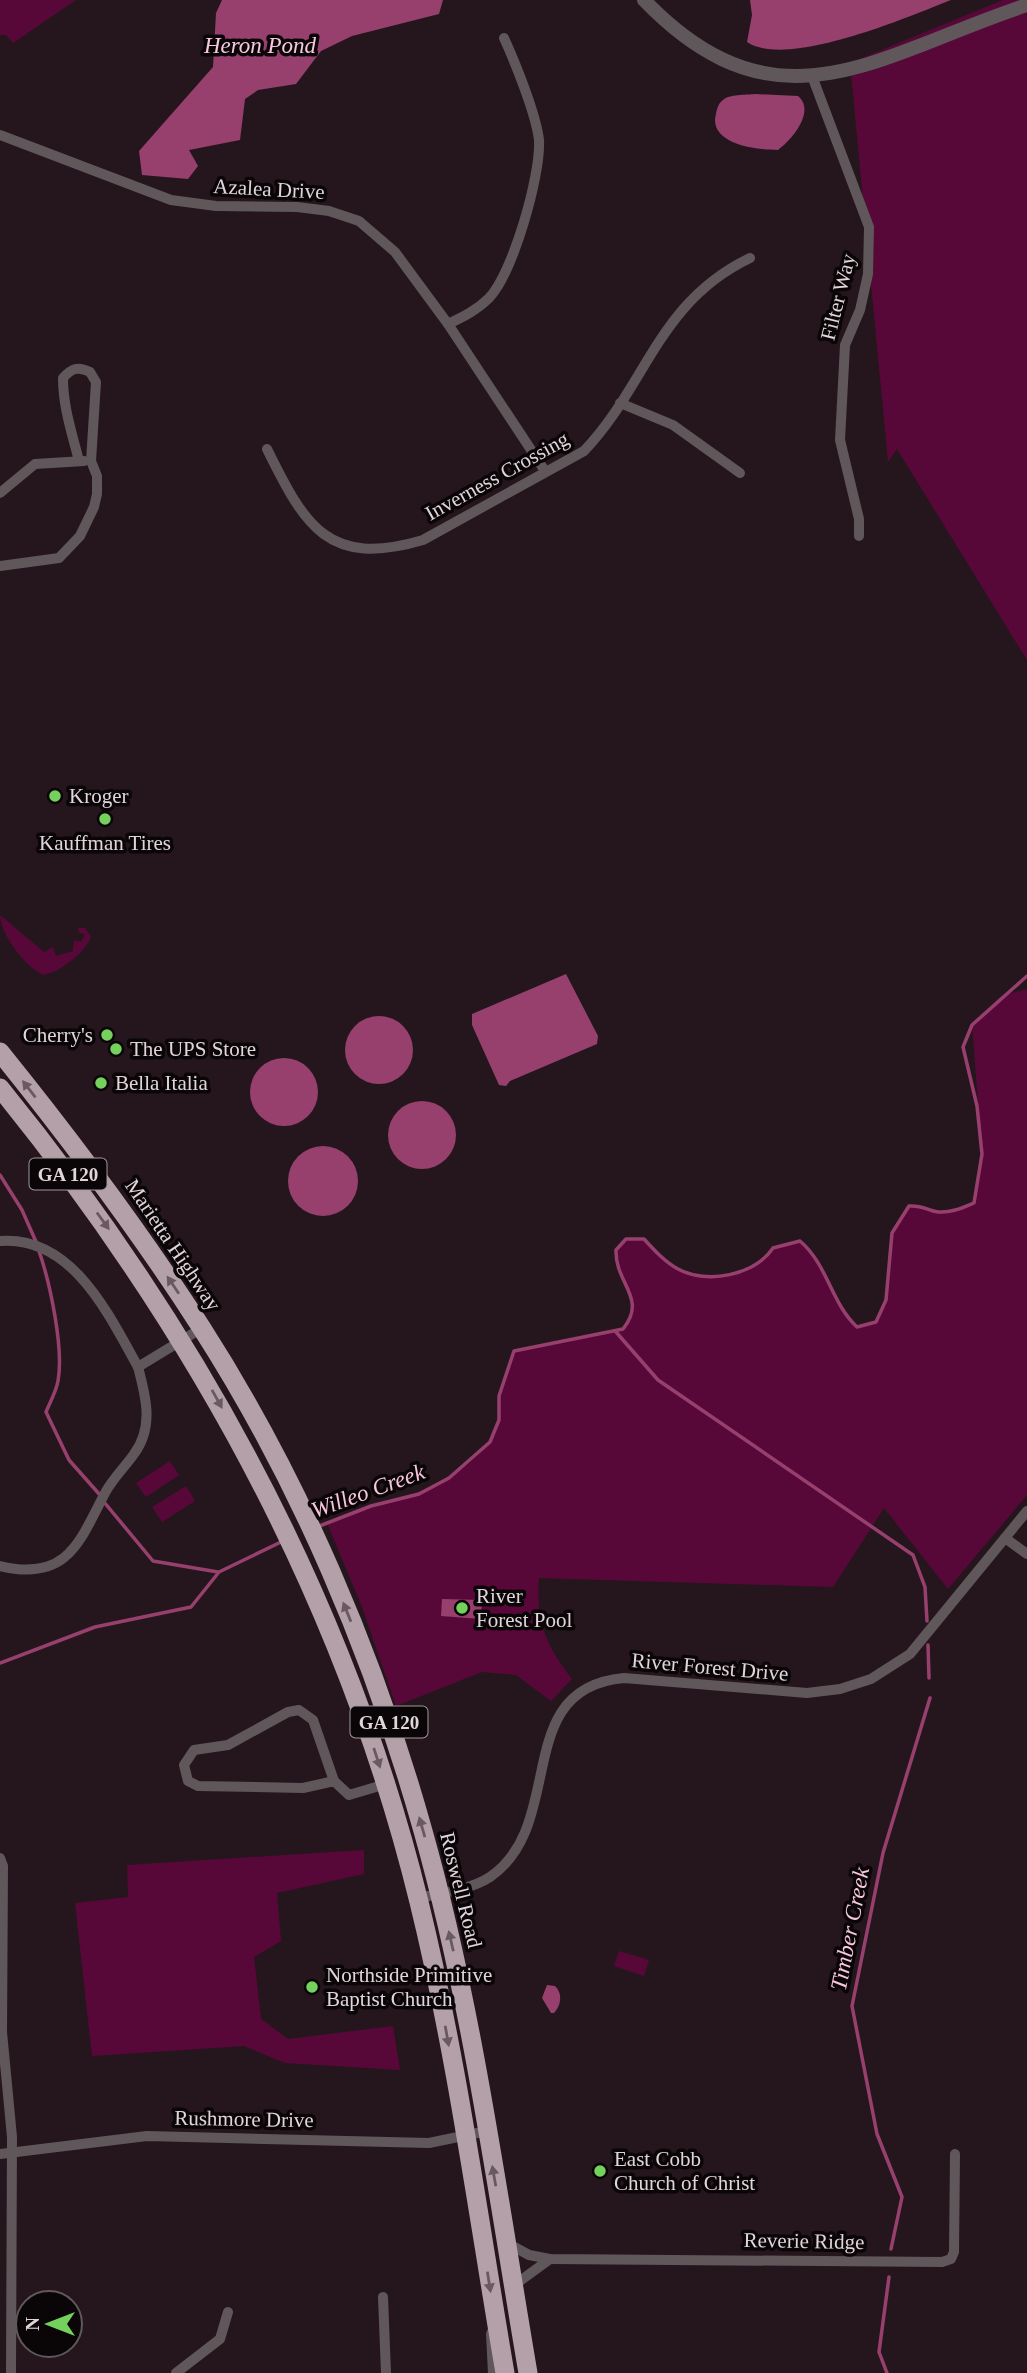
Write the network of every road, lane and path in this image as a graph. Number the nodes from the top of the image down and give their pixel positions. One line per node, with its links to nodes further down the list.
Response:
1 (644, 0): 4 (street)
2 (1027, 5): 4 (street)
3 (504, 38): 7 (street)
4 (812, 76): 14 (street, Filter Way)
5 (0, 135): 7 (street, Azalea Drive)
6 (750, 258): 8 (street, Inverness Crossing)
7 (448, 324): 11 (street, Azalea Drive)
8 (621, 403): 11 (street, Inverness Crossing); 12 (street)
9 (267, 449): 11 (street, Inverness Crossing)
10 (85, 461): 10 (street); 13 (street); 15 (street)
11 (545, 471)
12 (740, 473)
13 (0, 493)
14 (859, 536)
15 (0, 566)
16 (0, 1052): 19 (highway, Marietta Highway / GA 120, one-way to 16)
17 (0, 1089): 20 (highway, Marietta Highway / GA 120, one-way to 20)
18 (0, 1241): 21 (street)
19 (202, 1328): 20 (street); 22 (highway, Marietta Highway / GA 120)
20 (183, 1340): 21 (street); 23 (highway, Marietta Highway / GA 120, one-way to 23)
21 (138, 1367): 27 (street)
22 (286, 1479): 31 (highway, Roswell Road / GA 120, one-way to 22)
23 (265, 1489): 29 (highway, Roswell Road / GA 120, one-way to 29)
24 (1027, 1511): 25 (street, River Forest Drive)
25 (1005, 1538): 26 (street); 31 (street, River Forest Drive)
26 (1027, 1554)
27 (0, 1566)
28 (334, 1781): 28 (street); 29 (street)
29 (386, 1784): 32 (highway, Roswell Road / GA 120)
30 (0, 1858): 35 (street)
31 (440, 1893): 32 (street, River Forest Drive); 33 (highway, Roswell Road / GA 120, one-way to 31)
32 (418, 1898): 34 (highway, Roswell Road / GA 120, one-way to 34)
33 (487, 2132): 34 (street, Rushmore Drive); 37 (highway, Roswell Road / GA 120, one-way to 33)
34 (465, 2137): 35 (street, Rushmore Drive); 42 (highway, Roswell Road / GA 120, one-way to 42)
35 (6, 2154): 43 (street)
36 (955, 2154): 38 (street, Reverie Ridge)
37 (506, 2243): 38 (street, Reverie Ridge); 39 (highway, Roswell Road / GA 120)
38 (550, 2259): 39 (street)
39 (513, 2286): 48 (highway, Roswell Road / GA 120)
40 (383, 2297): 45 (street)
41 (228, 2312): 44 (street)
42 (494, 2312): 46 (street); 47 (highway, Roswell Road / GA 120)
43 (11, 2373)
44 (176, 2373)
45 (386, 2373)
46 (495, 2373)
47 (505, 2373)
48 (527, 2373)

